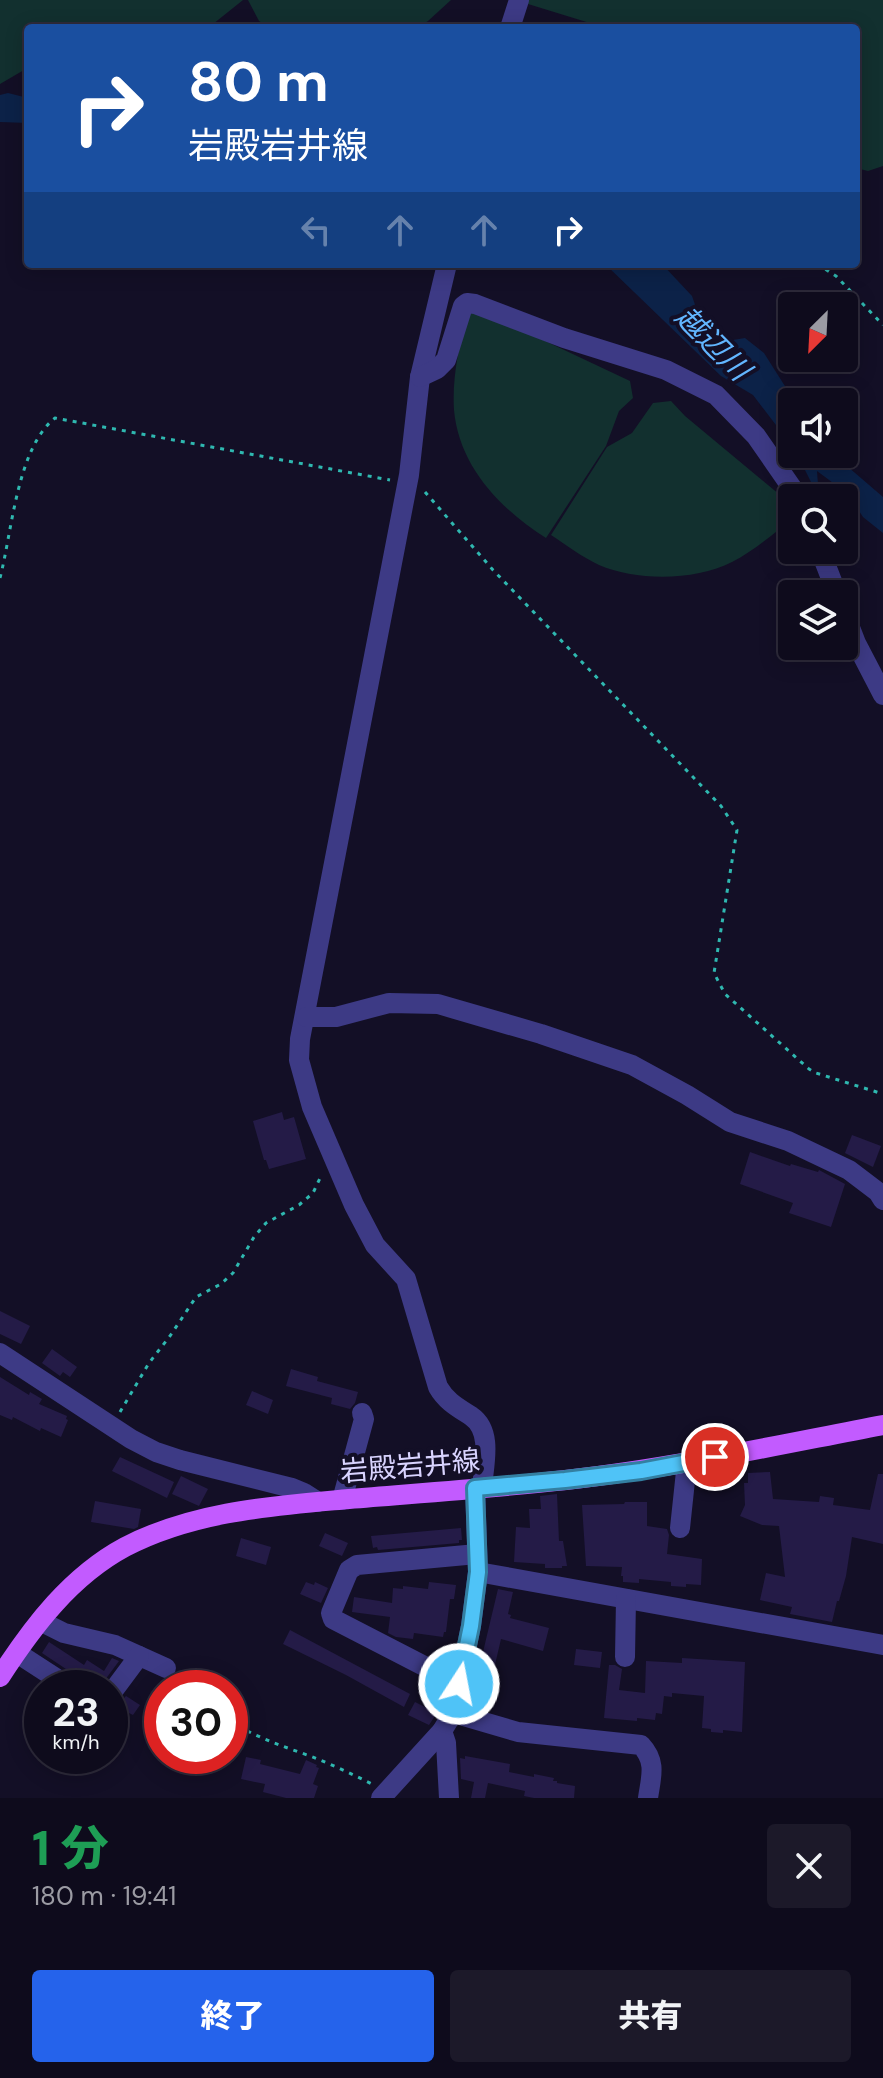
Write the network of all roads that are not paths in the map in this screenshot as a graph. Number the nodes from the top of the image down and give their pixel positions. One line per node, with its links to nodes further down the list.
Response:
1 (519, 0): 2 (street)
2 (511, 24)
3 (446, 268): 4 (street)
4 (420, 377): 5 (street); 8 (street)
5 (789, 484)
6 (858, 647): 7 (street)
7 (883, 695)
8 (306, 1017): 9 (street); 14 (street)
9 (881, 1189)
10 (0, 1353): 16 (street)
11 (362, 1413): 15 (street)
12 (883, 1425): 13 (main road, 岩殿岩井線)
13 (687, 1462): 14 (main road, 岩殿岩井線); 17 (street)
14 (478, 1488): 15 (main road, 岩殿岩井線); 18 (street)
15 (342, 1500): 16 (main road, 岩殿岩井線)
16 (318, 1502): 20 (main road, 岩殿岩井線)
17 (680, 1528)
18 (477, 1563): 19 (street); 29 (street); 29 (street)
19 (626, 1599): 21 (street); 24 (street)
20 (40, 1621): 22 (main road, 岩殿岩井線); 23 (street)
21 (883, 1645)
22 (17, 1653): 26 (street); 28 (main road, 岩殿岩井線)
23 (139, 1656): 25 (street); 27 (street)
24 (625, 1657)
25 (166, 1668)
26 (43, 1670)
27 (128, 1671)
28 (0, 1677)
29 (459, 1684): 30 (street)
30 (447, 1722): 31 (street); 32 (street); 33 (street)
31 (384, 1795)
32 (449, 1798)
33 (648, 1798)

